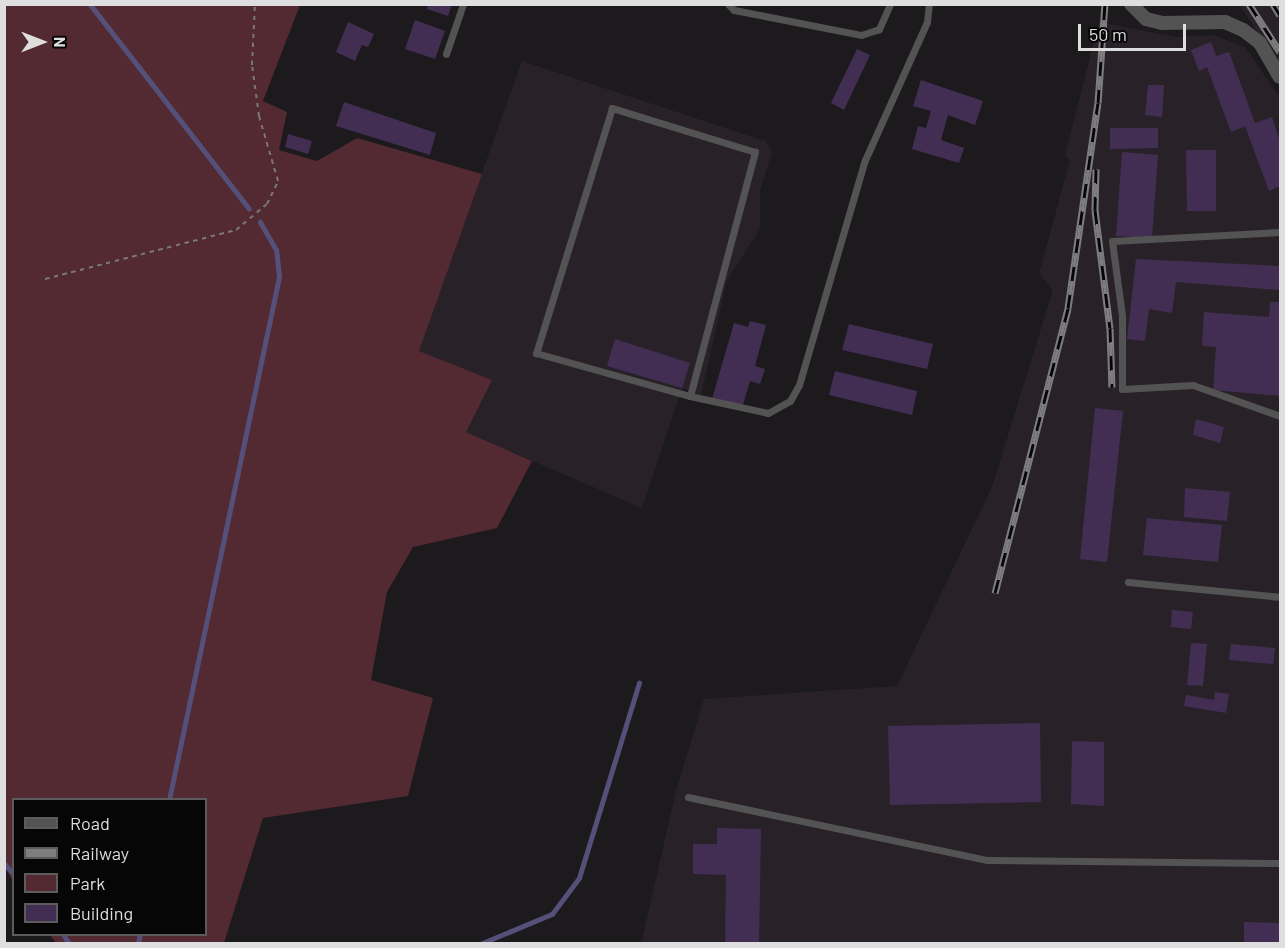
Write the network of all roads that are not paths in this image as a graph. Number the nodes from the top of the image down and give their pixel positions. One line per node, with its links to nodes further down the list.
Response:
1 (463, 4): 6 (lane)
2 (728, 4): 3 (lane)
3 (890, 4)
4 (929, 4): 9 (lane)
5 (1131, 4): 7 (street)
6 (446, 54)
7 (1281, 77)
8 (1281, 232): 10 (lane)
9 (690, 396): 9 (lane)
10 (1281, 416)
11 (1128, 582): 12 (lane)
12 (1281, 597)
13 (688, 797): 14 (lane)
14 (1281, 863)

